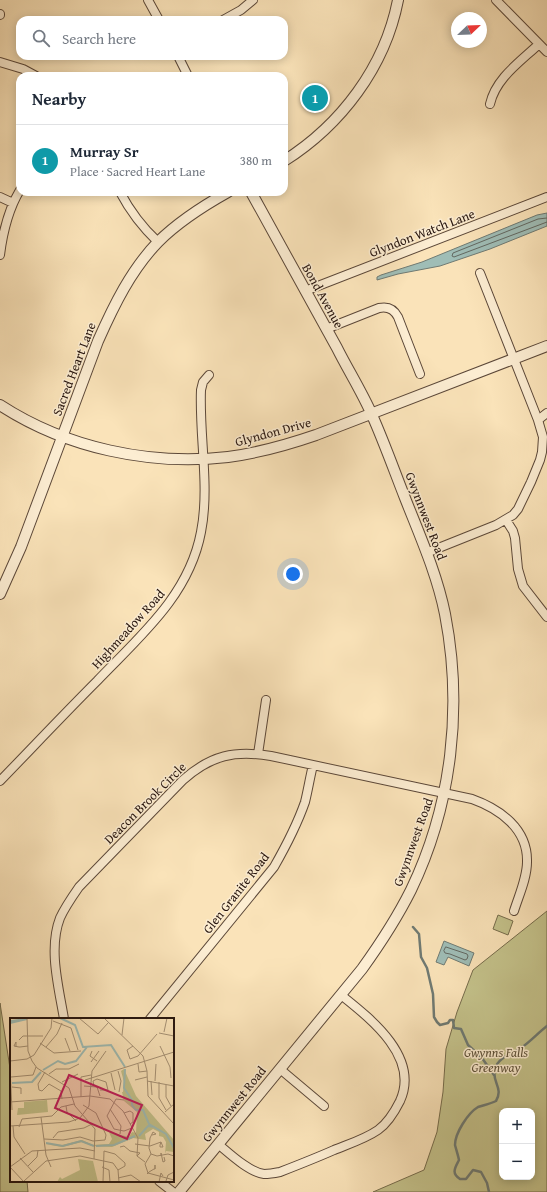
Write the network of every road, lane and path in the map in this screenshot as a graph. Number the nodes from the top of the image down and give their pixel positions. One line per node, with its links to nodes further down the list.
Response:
1 (148, 0): 5 (street)
2 (253, 0): 6 (street)
3 (398, 0): 14 (street)
4 (496, 0): 7 (street)
5 (157, 16)
6 (230, 16)
7 (539, 44): 8 (street); 13 (street)
8 (547, 52)
9 (180, 60): 12 (street)
10 (0, 62): 11 (street)
11 (29, 72)
12 (186, 72)
13 (490, 104)
14 (288, 158)
15 (16, 196): 21 (street)
16 (122, 196): 22 (street)
17 (221, 196): 22 (street, Sacred Heart Lane)
18 (253, 196): 25 (street, Bond Avenue)
19 (0, 197): 21 (street)
20 (547, 197): 25 (street, Glyndon Watch Lane)
21 (12, 203): 23 (street)
22 (158, 242): 35 (street, Sacred Heart Lane)
23 (0, 255)
24 (480, 273): 28 (street)
25 (305, 291): 26 (street, Bond Avenue)
26 (326, 329): 29 (street); 32 (street, Bond Avenue)
27 (547, 346): 28 (street, Glyndon Drive)
28 (514, 359): 32 (street, Glyndon Drive); 34 (street)
29 (420, 374)
30 (209, 376): 36 (street, Highmeadow Road)
31 (0, 405): 35 (street, Glyndon Drive)
32 (372, 413): 36 (street, Glyndon Drive); 38 (street, Gwynnwest Road)
33 (547, 413): 34 (street)
34 (538, 420): 37 (street)
35 (62, 436): 36 (street, Glyndon Drive); 39 (street, Sacred Heart Lane)
36 (202, 459): 44 (street, Highmeadow Road)
37 (506, 520): 38 (street); 40 (street)
38 (426, 553): 45 (street, Gwynnwest Road)
39 (0, 594)
40 (547, 617)
41 (266, 700): 42 (street)
42 (258, 754): 43 (street, Deacon Brook Circle); 48 (street, Deacon Brook Circle)
43 (313, 765): 45 (street, Deacon Brook Circle); 49 (street, Glen Granite Road)
44 (0, 781)
45 (444, 794): 46 (street, Deacon Brook Circle); 47 (street, Gwynnwest Road)
46 (514, 910)
47 (341, 995): 50 (street, Gwynnwest Road); 52 (street)
48 (64, 1018)
49 (151, 1018)
50 (280, 1069): 51 (street); 52 (street, Gwynnwest Road)
51 (324, 1106)
52 (218, 1144): 55 (street, Gwynnwest Road)
53 (161, 1182): 54 (street)
54 (173, 1192)
55 (179, 1192)

